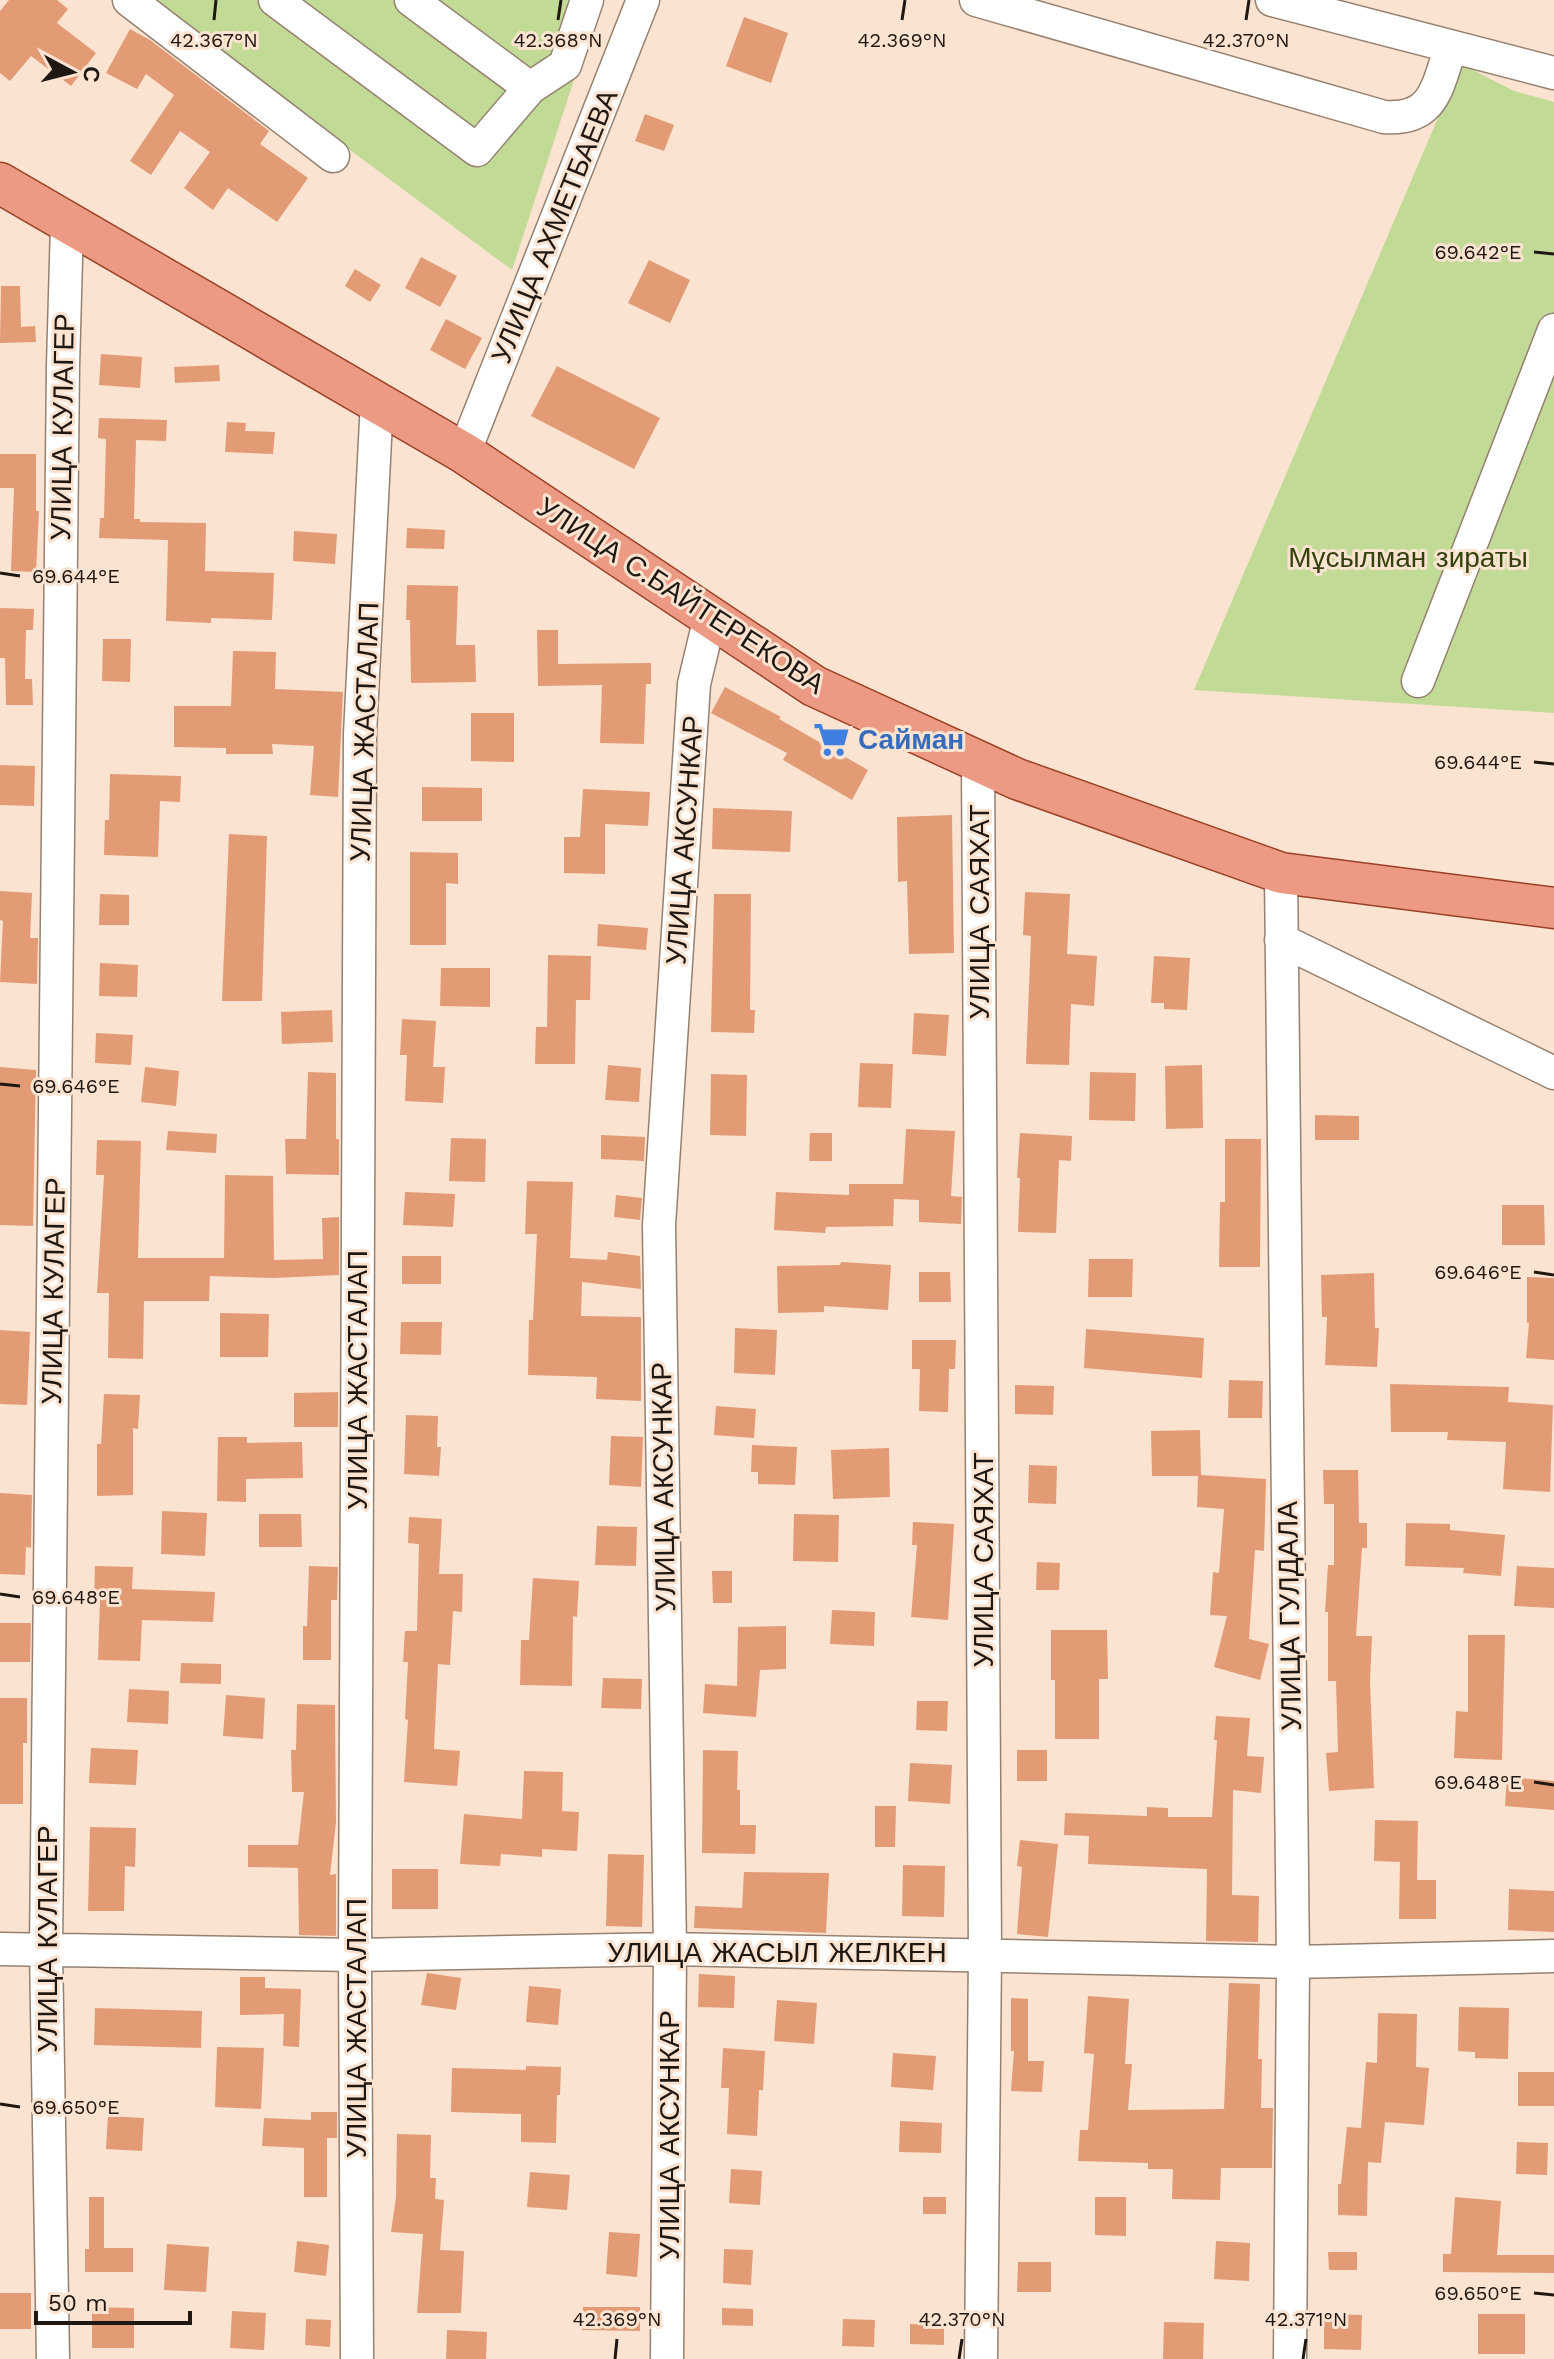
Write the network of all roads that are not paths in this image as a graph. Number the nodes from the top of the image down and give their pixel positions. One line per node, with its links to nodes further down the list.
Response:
1 (129, 0): 12 (street)
2 (411, 0): 11 (street)
3 (587, 0): 11 (street)
4 (643, 0): 17 (street, УЛИЦА АХМЕТБАЕВА)
5 (976, 0): 9 (street)
6 (1272, 0): 8 (street)
7 (278, 1): 11 (street)
8 (1317, 6): 9 (street)
9 (1451, 47): 10 (street)
10 (1554, 73)
11 (530, 88)
12 (333, 156)
13 (0, 183): 14 (main road, УЛИЦА С.БАЙТЕРЕКОВА)
14 (67, 224): 16 (main road, УЛИЦА С.БАЙТЕРЕКОВА); 27 (street, УЛИЦА КУЛАГЕР)
15 (1554, 330): 19 (street)
16 (377, 401): 17 (main road, УЛИЦА С.БАЙТЕРЕКОВА); 29 (street, УЛИЦА ЖАСТАЛАП)
17 (464, 453): 18 (main road, УЛИЦА С.БАЙТЕРЕКОВА)
18 (710, 617): 20 (main road, УЛИЦА С.БАЙТЕРЕКОВА); 26 (street, УЛИЦА АКСУНКАР)
19 (1418, 681)
20 (978, 761): 21 (main road, УЛИЦА С.БАЙТЕРЕКОВА); 28 (street, УЛИЦА САЯХАТ)
21 (1281, 873): 22 (main road, УЛИЦА С.БАЙТЕРЕКОВА); 23 (street, УЛИЦА ГУЛДАЛА)
22 (1554, 908)
23 (1281, 940): 24 (street); 31 (street, УЛИЦА ГУЛДАЛА)
24 (1554, 1073)
25 (0, 1949): 27 (street, УЛИЦА ЖАСЫЛ ЖЕЛКЕН)
26 (670, 1949): 28 (street, УЛИЦА ЖАСЫЛ ЖЕЛКЕН); 29 (street, УЛИЦА ЖАСЫЛ ЖЕЛКЕН); 34 (street, УЛИЦА АКСУНКАР)
27 (46, 1950): 29 (street, УЛИЦА ЖАСЫЛ ЖЕЛКЕН); 32 (street, УЛИЦА КУЛАГЕР)
28 (985, 1954): 31 (street, УЛИЦА ЖАСЫЛ ЖЕЛКЕН); 35 (street, УЛИЦА САЯХАТ)
29 (355, 1955): 33 (street, УЛИЦА ЖАСТАЛАП)
30 (1554, 1956): 31 (street, УЛИЦА ЖАСЫЛ ЖЕЛКЕН)
31 (1293, 1962): 36 (street, УЛИЦА ГУЛДАЛА)
32 (53, 2359)
33 (357, 2359)
34 (667, 2359)
35 (981, 2359)
36 (1290, 2359)

